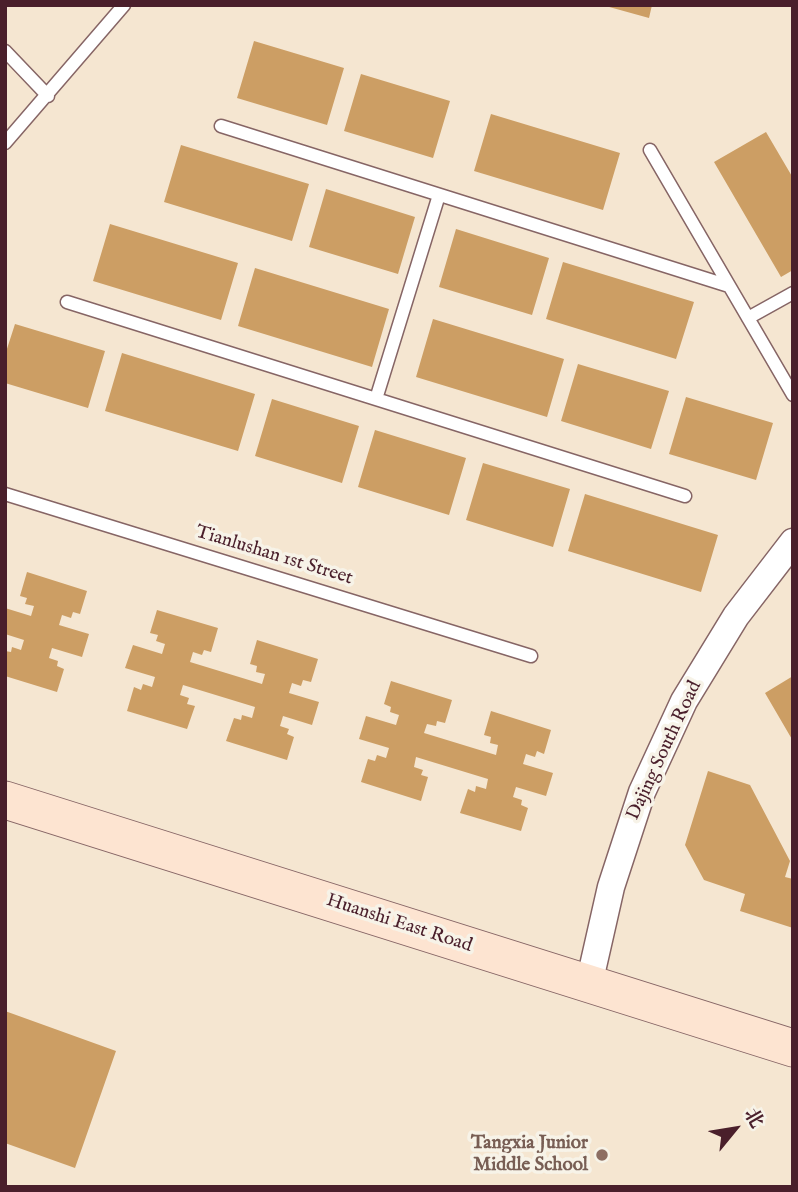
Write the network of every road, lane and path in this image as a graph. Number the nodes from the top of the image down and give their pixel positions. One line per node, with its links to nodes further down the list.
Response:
1 (124, 5): 3 (lane)
2 (5, 51): 3 (lane)
3 (48, 96): 5 (lane)
4 (221, 126): 7 (lane)
5 (5, 143)
6 (650, 150): 8 (lane)
7 (439, 195): 8 (lane); 13 (lane)
8 (729, 286): 11 (lane)
9 (793, 293): 11 (lane)
10 (67, 302): 13 (lane)
11 (748, 318): 12 (lane)
12 (793, 395)
13 (376, 399): 15 (lane)
14 (5, 494): 17 (lane, Tianlushan 1st Street)
15 (685, 496)
16 (793, 542): 19 (street, Dajing South Road)
17 (531, 656)
18 (5, 800): 19 (street, Huanshi East Road)
19 (589, 984): 20 (street, Huanshi East Road)
20 (793, 1048)

